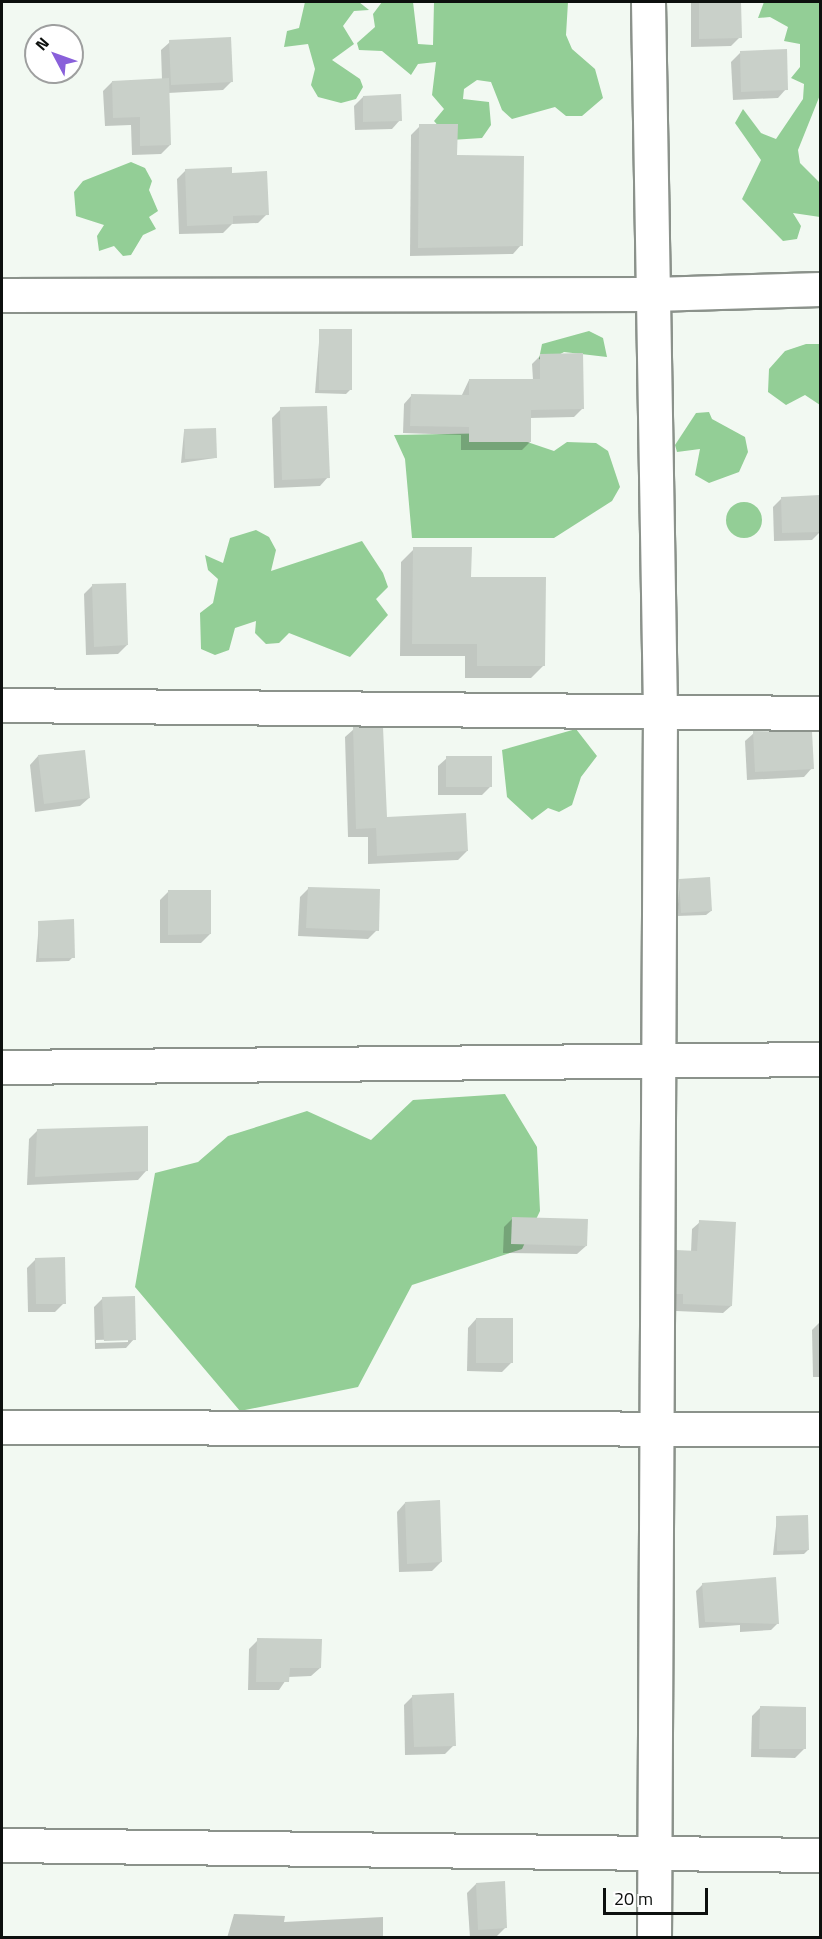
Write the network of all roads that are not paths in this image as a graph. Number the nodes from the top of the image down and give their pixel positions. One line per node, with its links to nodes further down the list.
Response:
1 (648, 2): 3 (street)
2 (820, 289): 3 (street)
3 (653, 294): 4 (street); 6 (street)
4 (2, 295)
5 (2, 705): 6 (street)
6 (660, 711): 7 (street); 8 (street)
7 (820, 712)
8 (658, 1059): 9 (street); 10 (street); 11 (street)
9 (820, 1059)
10 (2, 1067)
11 (657, 1426): 12 (street); 13 (street); 16 (street)
12 (2, 1427)
13 (820, 1429)
14 (2, 1845): 16 (street)
15 (820, 1855): 16 (street)
16 (655, 1856): 17 (street)
17 (654, 1938)

